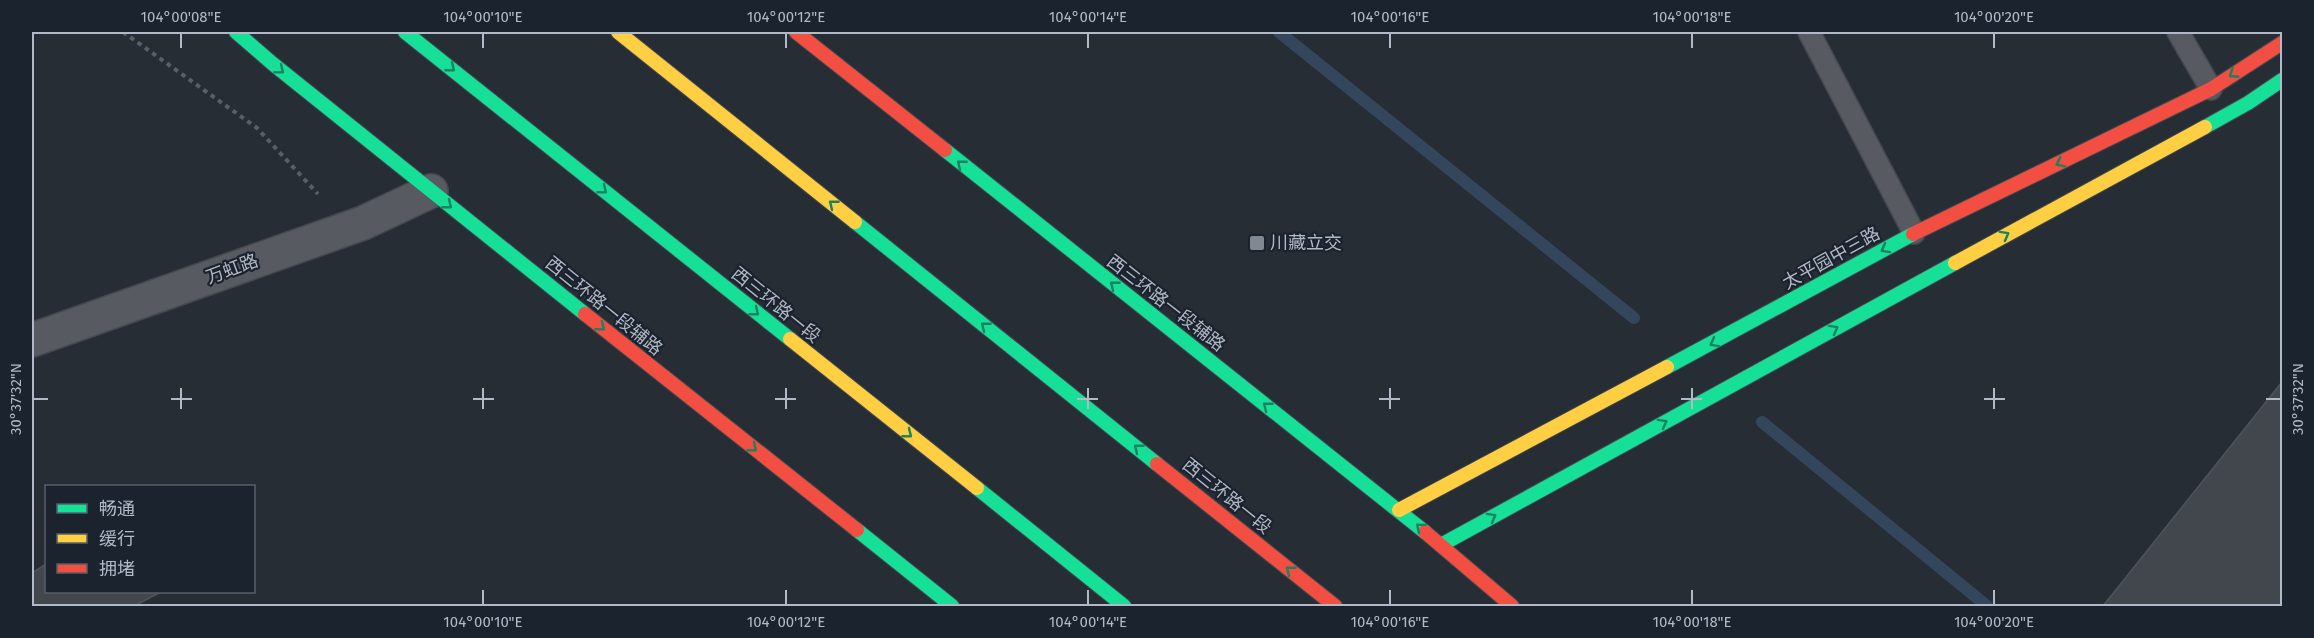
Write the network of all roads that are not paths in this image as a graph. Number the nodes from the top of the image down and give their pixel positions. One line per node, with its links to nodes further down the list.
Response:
1 (236, 32): 10 (main road, 西三环路一段辅路, one-way to 10)
2 (405, 32): 16 (main road, 西三环路一段, one-way to 16)
3 (618, 32): 17 (main road, 西三环路一段, one-way to 3)
4 (796, 32): 13 (main road, 西三环路一段辅路, one-way to 4)
5 (1809, 32): 11 (lane)
6 (2178, 32): 9 (lane)
7 (2283, 43): 9 (main road, 太平园中三路, one-way to 9)
8 (2283, 80): 14 (main road, one-way to 8)
9 (2211, 89): 11 (main road, 太平园中三路, one-way to 11)
10 (431, 191): 12 (street, 万虹路); 15 (main road, 西三环路一段辅路, one-way to 15)
11 (1914, 234): 13 (main road, 太平园中三路, one-way to 13)
12 (32, 340)
13 (1399, 510): 14 (main road, 西三环路一段辅路, one-way to 13)
14 (1441, 545): 18 (main road, 西三环路一段辅路)
15 (952, 606)
16 (1124, 606)
17 (1335, 606)
18 (1512, 606)

